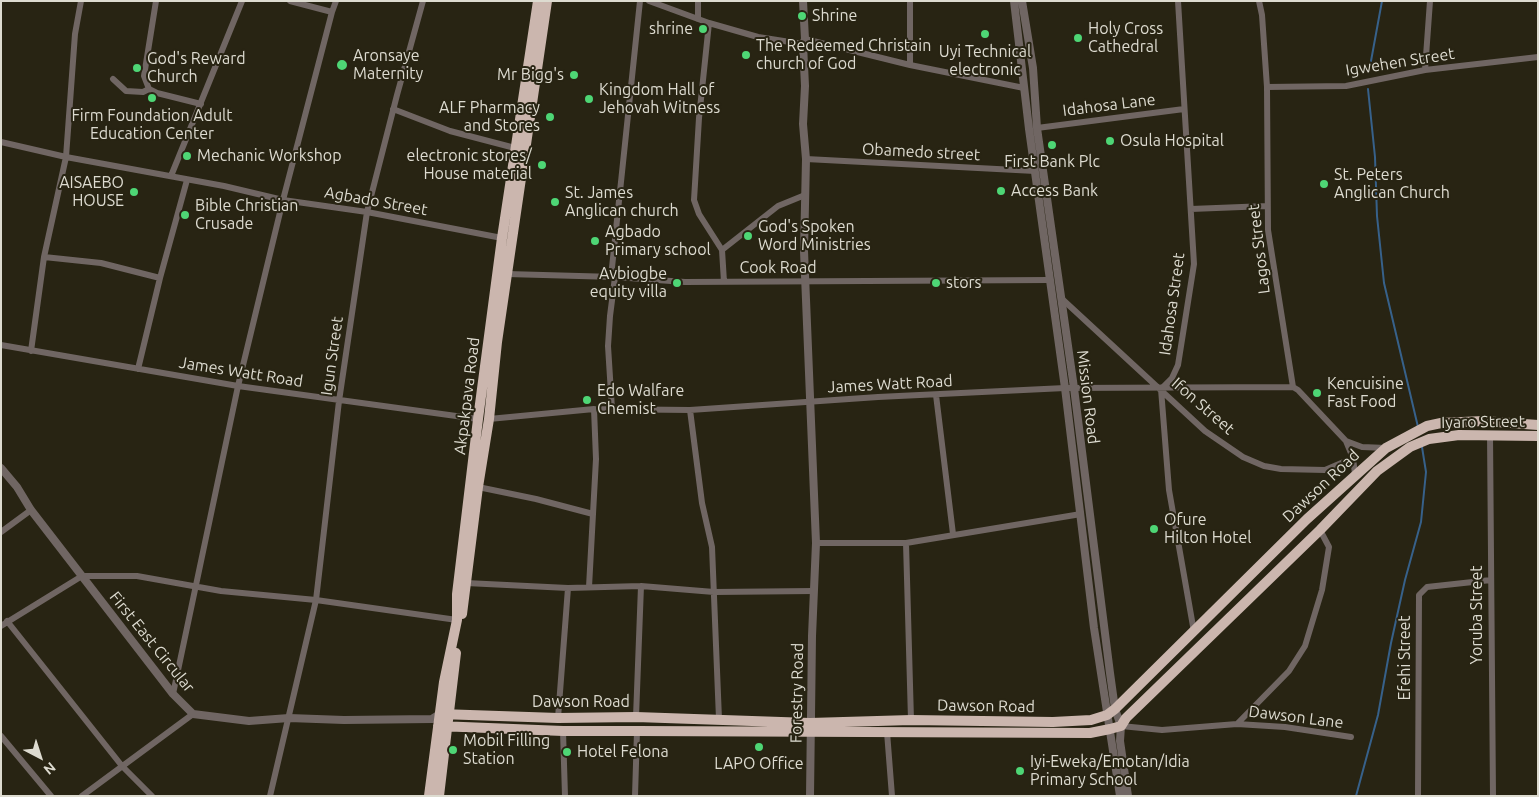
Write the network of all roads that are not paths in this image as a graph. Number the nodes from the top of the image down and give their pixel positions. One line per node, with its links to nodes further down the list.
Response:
1 (81, 1): 36 (street)
2 (156, 1): 29 (street)
3 (242, 1): 30 (street)
4 (290, 1): 19 (street)
5 (336, 1): 19 (street)
6 (423, 1): 31 (street, Igun Street)
7 (538, 1): 35 (highway, Akpakpava Road)
8 (547, 1): 49 (highway, Akpakpava Road)
9 (640, 1): 50 (street)
10 (649, 1): 20 (street)
11 (698, 1): 20 (street)
12 (803, 1): 22 (street, Forestry Road)
13 (910, 1): 24 (street)
14 (1014, 1): 28 (street, Mission Road)
15 (1022, 1): 33 (street, Mission Road)
16 (1178, 1): 32 (street, Idahosa Street)
17 (1259, 1): 27 (street, Lagos Street)
18 (1430, 1): 25 (street)
19 (332, 12): 42 (street)
20 (698, 19): 21 (street)
21 (709, 23): 22 (street); 47 (street)
22 (804, 42): 24 (street); 37 (street, Forestry Road)
23 (1538, 57): 25 (street, Igwehen Street)
24 (910, 65): 28 (street)
25 (1425, 70): 27 (street, Igwehen Street)
26 (113, 79): 29 (street)
27 (1267, 87): 43 (street, Lagos Street)
28 (1024, 88): 38 (street, Mission Road)
29 (149, 89): 30 (street)
30 (201, 104): 39 (street)
31 (393, 109): 35 (street); 45 (street, Igun Street)
32 (1184, 109): 33 (street, Idahosa Lane); 44 (street, Idahosa Street)
33 (1037, 128): 55 (street, Mission Road)
34 (1, 142): 36 (street, Agbado Street)
35 (515, 148): 46 (highway, Akpakpava Road)
36 (66, 157): 39 (street, Agbado Street); 48 (street)
37 (806, 159): 38 (street, Obamedo street); 41 (street, Forestry Road)
38 (1034, 171): 52 (street, Mission Road)
39 (171, 176): 40 (street, Agbado Street)
40 (187, 180): 42 (street, Agbado Street); 51 (street)
41 (805, 195): 47 (street); 54 (street, Forestry Road)
42 (283, 200): 45 (street, Agbado Street); 59 (street)
43 (1267, 206): 44 (street); 60 (street, Lagos Street)
44 (1191, 209): 63 (street, Idahosa Street)
45 (367, 212): 46 (street, Agbado Street); 65 (street, Igun Street)
46 (502, 238): 70 (highway, Akpakpava Road)
47 (722, 250): 53 (street)
48 (44, 257): 51 (street); 57 (street)
49 (507, 274): 50 (street, Cook Road); 70 (highway, Akpakpava Road)
50 (613, 277): 53 (street, Cook Road); 68 (street)
51 (160, 278): 58 (street)
52 (1049, 280): 54 (street, Cook Road); 61 (street, Mission Road)
53 (724, 282): 54 (street, Cook Road)
54 (806, 282): 66 (street, Forestry Road)
55 (1061, 298): 62 (street, Mission Road); 63 (street, Ifon Street)
56 (1, 345): 57 (street, James Watt Road)
57 (31, 351): 58 (street, James Watt Road)
58 (138, 369): 59 (street, James Watt Road)
59 (238, 386): 65 (street, James Watt Road); 93 (street)
60 (1293, 387): 63 (street, James Watt Road); 76 (street)
61 (1065, 388): 62 (street, James Watt Road); 64 (street, James Watt Road); 84 (street, Mission Road)
62 (1074, 388): 63 (street, James Watt Road); 105 (street, Mission Road)
63 (1161, 389): 78 (street, Ifon Street); 103 (street)
64 (936, 395): 66 (street, James Watt Road); 87 (street)
65 (339, 401): 70 (street, James Watt Road); 99 (street, Igun Street)
66 (810, 402): 69 (street, James Watt Road); 88 (street, Forestry Road)
67 (594, 409): 68 (street, James Watt Road); 70 (street, James Watt Road); 83 (street)
68 (612, 409): 69 (street, James Watt Road)
69 (690, 410): 98 (street)
70 (484, 419): 81 (highway, Akpakpava Road); 100 (highway, Akpakpava Road)
71 (1538, 424): 72 (highway, Iyaro Street)
72 (1427, 426): 77 (highway, Dawson Road)
73 (1490, 434): 74 (highway, Iyaro Street); 75 (highway, Iyaro Street); 91 (street, Yoruba Street)
74 (1538, 436)
75 (1429, 439): 85 (highway, Dawson Road)
76 (1346, 441): 77 (street); 78 (street)
77 (1386, 448): 80 (highway, Dawson Road)
78 (1353, 458): 80 (street)
79 (1, 468): 82 (street, First East Circular)
80 (1355, 474): 103 (highway, Dawson Road)
81 (478, 486): 83 (street); 92 (highway, Akpakpava Road)
82 (31, 510): 86 (street); 90 (street, First East Circular)
83 (593, 514): 95 (street)
84 (1081, 514): 87 (street); 105 (street, Mission Road)
85 (1320, 530): 113 (street, Dawson Lane); 114 (highway, Dawson Road)
86 (1, 532)
87 (954, 534): 89 (street)
88 (816, 543): 89 (street); 97 (street, Forestry Road)
89 (906, 543): 112 (street)
90 (82, 576): 93 (street); 101 (street); 104 (street, First East Circular)
91 (1491, 580): 135 (street, Efehi Street); 136 (street, Yoruba Street)
92 (466, 583): 96 (street); 111 (highway, Akpakpava Road)
93 (196, 586): 99 (street); 104 (street)
94 (642, 586): 95 (street); 98 (street); 107 (street)
95 (589, 587): 96 (street)
96 (568, 588): 109 (street)
97 (813, 591): 98 (street); 115 (street, Forestry Road)
98 (714, 592): 110 (street)
99 (316, 600): 100 (street); 108 (street, Igun Street)
100 (456, 620): 111 (highway, Akpakpava Road)
101 (7, 621): 102 (street); 122 (street)
102 (1, 626)
103 (1194, 632): 105 (highway, Dawson Road)
104 (173, 694): 106 (street, First East Circular)
105 (1111, 712): 112 (highway, Dawson Road); 114 (street, Mission Road); 116 (street, Mission Road)
106 (193, 714): 108 (street, First East Circular); 122 (street)
107 (636, 717): 109 (highway, Dawson Road); 110 (highway, Dawson Road)
108 (289, 718): 111 (street, First East Circular); 126 (street, Igun Street)
109 (558, 718): 111 (highway, Dawson Road)
110 (719, 719): 115 (highway, Dawson Road)
111 (441, 720): 117 (highway, Dawson Road); 127 (highway, Akpakpava Road); 128 (highway, Akpakpava Road)
112 (911, 720): 115 (highway, Dawson Road)
113 (1237, 724): 114 (street, Dawson Lane); 121 (street, Dawson Lane)
114 (1121, 726): 116 (highway, Dawson Road); 134 (street, Mission Road)
115 (810, 728): 118 (highway, Dawson Road); 119 (highway, Dawson Road); 131 (street, Forestry Road)
116 (1110, 730): 119 (highway, Dawson Road); 133 (street, Mission Road)
117 (563, 731): 118 (highway, Dawson Road); 129 (street)
118 (636, 731): 130 (street)
119 (887, 732): 132 (street)
120 (1, 736): 123 (street)
121 (1351, 737)
122 (122, 766): 124 (street); 125 (street)
123 (51, 796)
124 (82, 796)
125 (152, 796)
126 (270, 796)
127 (429, 796)
128 (439, 796)
129 (565, 796)
130 (635, 796)
131 (810, 796)
132 (892, 796)
133 (1120, 796)
134 (1128, 796)
135 (1418, 796)
136 (1493, 796)

